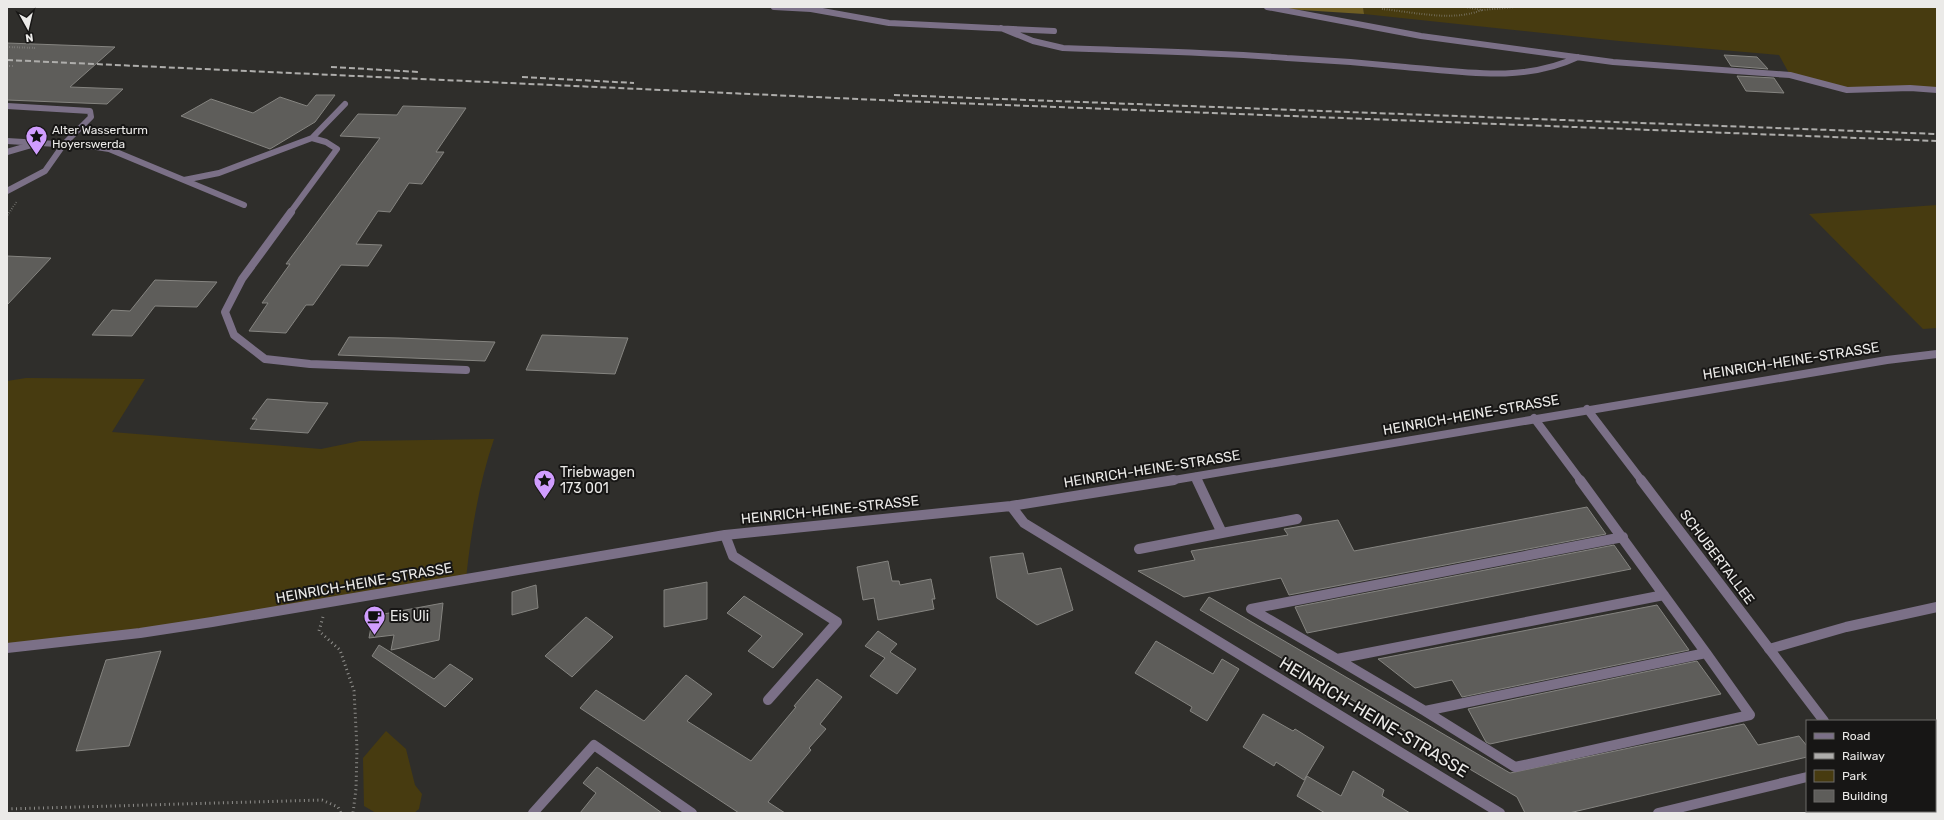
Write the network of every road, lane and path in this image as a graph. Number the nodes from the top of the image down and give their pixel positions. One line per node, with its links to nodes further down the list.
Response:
1 (774, 7): 7 (street)
2 (1267, 7): 11 (street)
3 (1465, 7): 6 (path)
4 (1516, 7): 6 (path)
5 (1382, 9): 6 (path)
6 (1482, 10)
7 (1001, 28): 8 (street); 11 (street)
8 (1054, 31)
9 (7, 47): 10 (path)
10 (37, 48)
11 (1578, 58): 14 (street)
12 (7, 66): 13 (path)
13 (14, 66)
14 (1937, 90)
15 (345, 104): 17 (street)
16 (7, 106): 20 (street)
17 (312, 138): 22 (street); 26 (street)
18 (7, 141): 19 (street)
19 (40, 143): 20 (street); 21 (street)
20 (64, 144): 22 (street); 23 (street)
21 (9, 151)
22 (184, 180): 24 (street)
23 (7, 191)
24 (244, 204)
25 (1937, 354): 27 (street, HEINRICH-HEINE-STRASSE)
26 (466, 370)
27 (1588, 409): 28 (street, HEINRICH-HEINE-STRASSE); 40 (street, SCHUBERTALLEE)
28 (1534, 418): 29 (street, HEINRICH-HEINE-STRASSE); 34 (street)
29 (1195, 476): 30 (street, HEINRICH-HEINE-STRASSE); 32 (street)
30 (1011, 506): 33 (street, HEINRICH-HEINE-STRASSE); 52 (street, HEINRICH-HEINE-STRASSE)
31 (1296, 519): 32 (street)
32 (1222, 533): 35 (street)
33 (724, 535): 37 (street, HEINRICH-HEINE-STRASSE); 43 (street, HEINRICH-HEINE-STRASSE)
34 (1623, 537): 36 (street); 42 (street)
35 (1139, 549)
36 (1664, 595): 41 (street); 42 (street)
37 (327, 604): 39 (street, HEINRICH-HEINE-STRASSE); 49 (path)
38 (1937, 607): 40 (street)
39 (7, 648)
40 (1769, 649): 45 (street, SCHUBERTALLEE)
41 (1706, 653): 44 (street); 44 (street)
42 (1337, 659): 44 (street)
43 (768, 700)
44 (1425, 712)
45 (1823, 720)
46 (1806, 777): 53 (street)
47 (7, 809): 48 (path)
48 (341, 813)
49 (353, 813)
50 (533, 813): 51 (street)
51 (692, 813)
52 (1500, 813)
53 (1658, 813)

